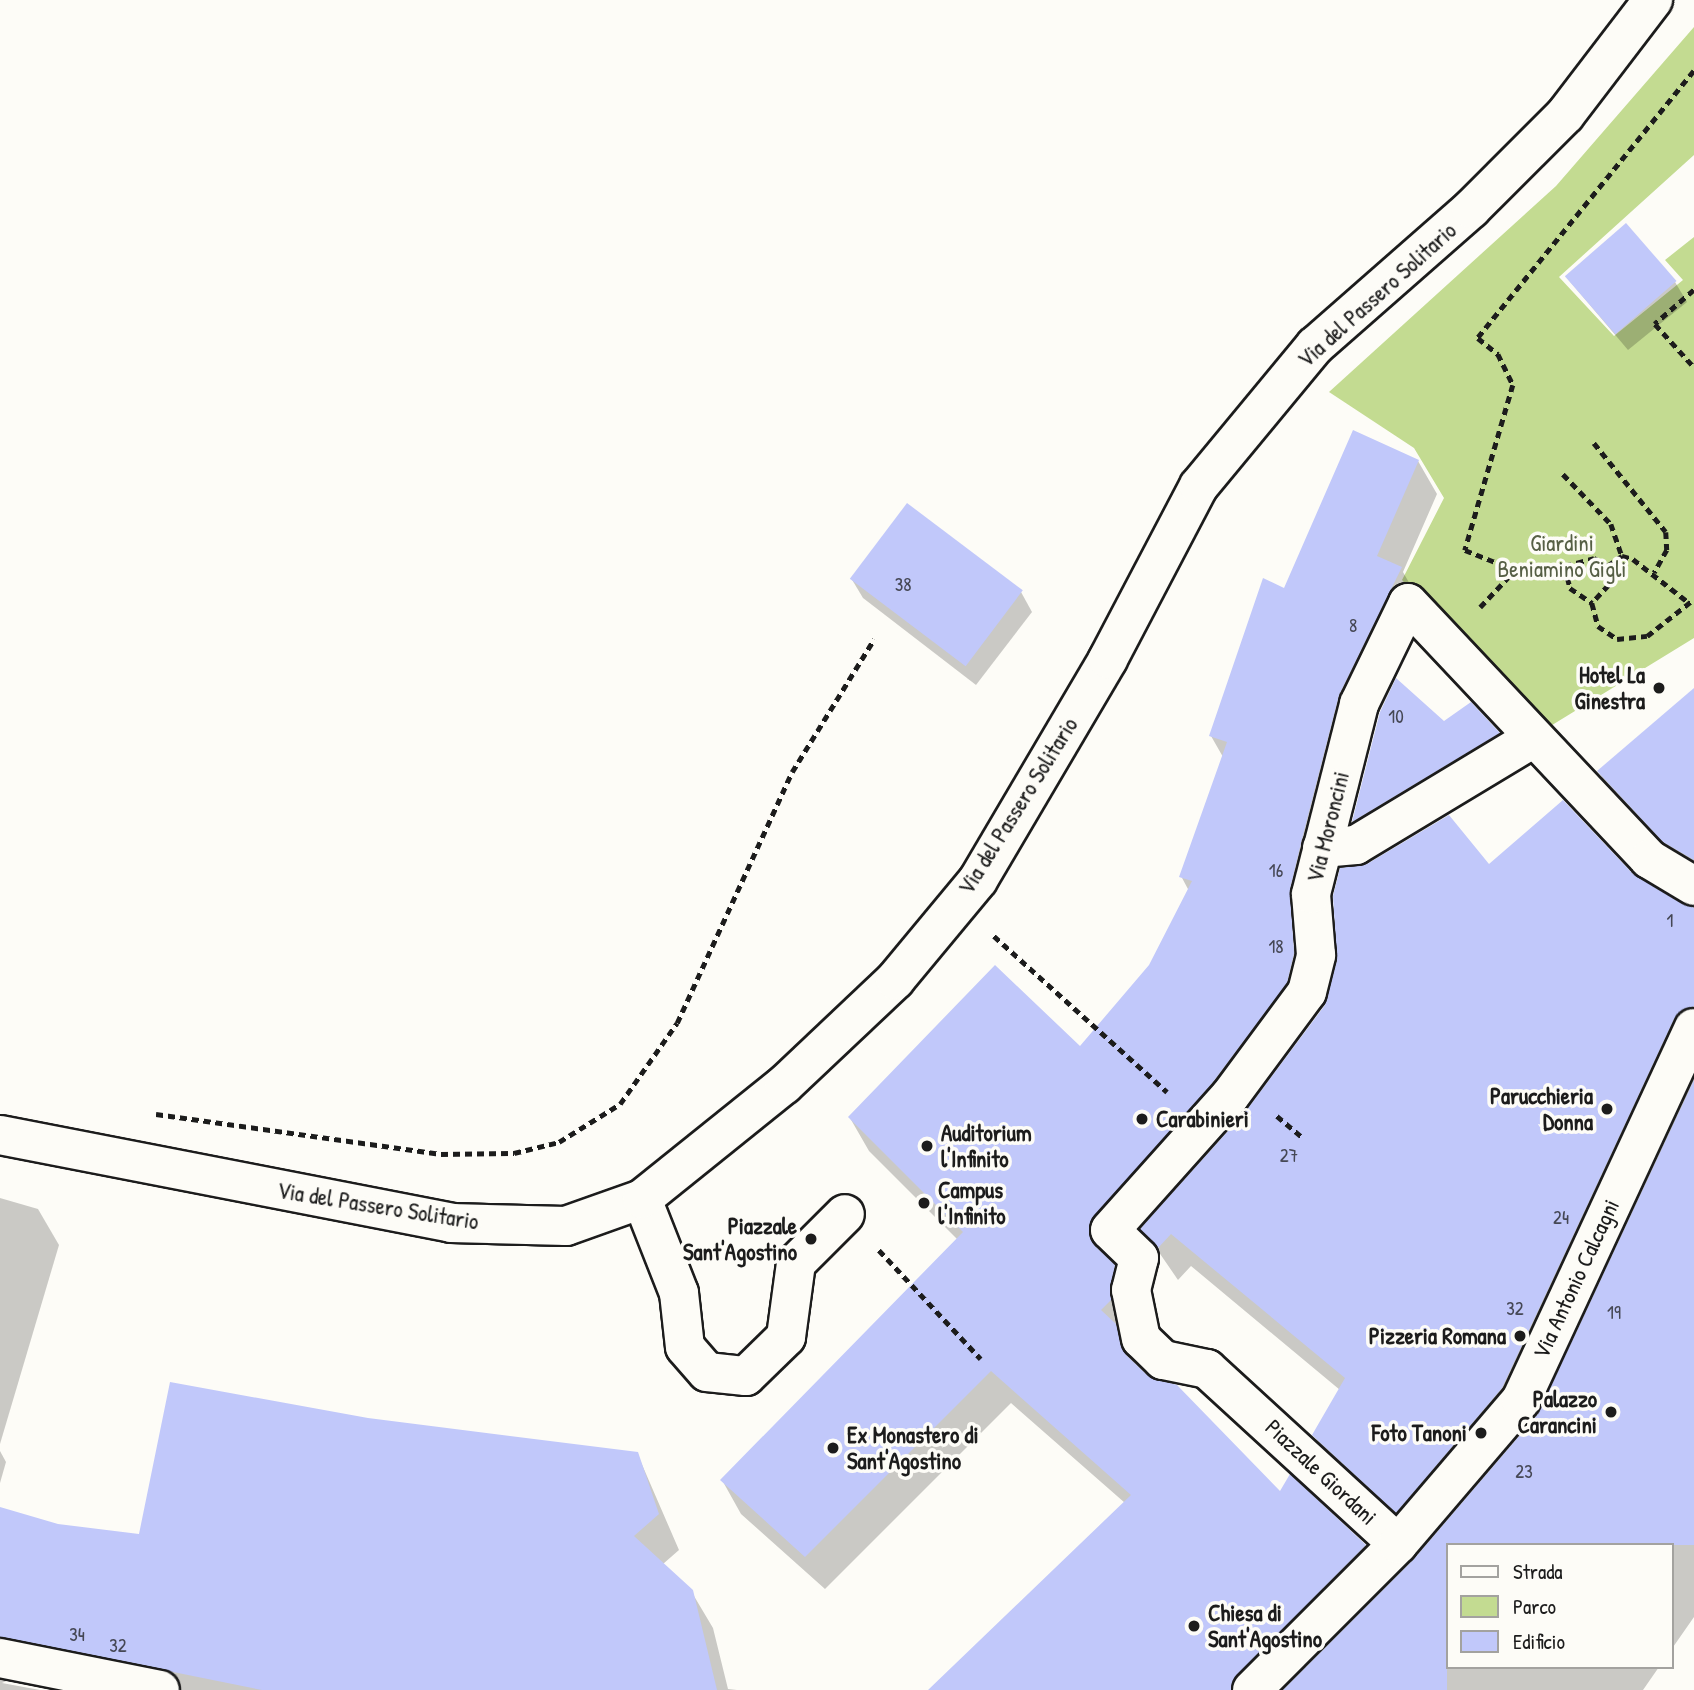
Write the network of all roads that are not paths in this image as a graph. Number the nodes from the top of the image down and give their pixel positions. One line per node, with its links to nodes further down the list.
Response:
1 (1653, 0): 7 (street, Via del Passero Solitario)
2 (1532, 739): 3 (street); 3 (street, Via Moroncini); 4 (street, Via Moroncini)
3 (1322, 848): 9 (street, Via Moroncini)
4 (1694, 886)
5 (1694, 1028): 10 (street, Via Antonio Calcagni)
6 (0, 1135): 7 (street, Via del Passero Solitario)
7 (642, 1199): 8 (street)
8 (845, 1214)
9 (1244, 1400): 10 (street, Piazzale Giordani)
10 (1398, 1544): 13 (street, Via Antonio Calcagni)
11 (0, 1658): 12 (street)
12 (160, 1690)
13 (1252, 1690)

